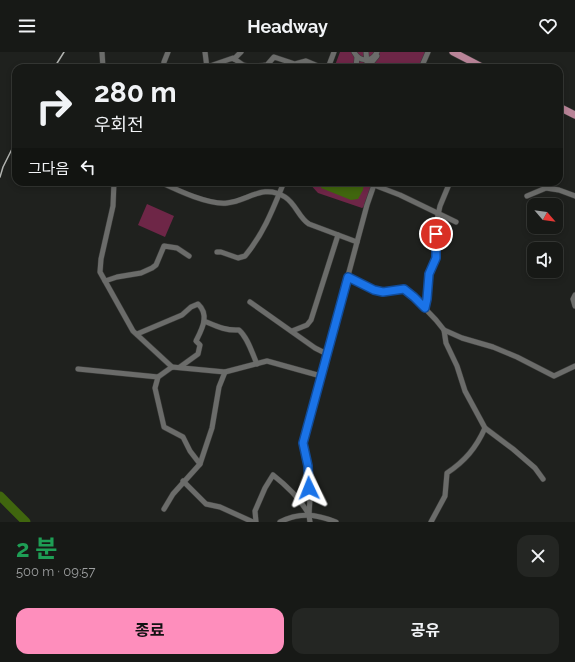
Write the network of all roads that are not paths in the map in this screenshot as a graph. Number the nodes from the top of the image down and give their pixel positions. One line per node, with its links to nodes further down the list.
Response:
1 (102, 52): 14 (street)
2 (168, 52): 15 (street)
3 (205, 52): 16 (street)
4 (241, 52): 12 (street)
5 (334, 52): 23 (street)
6 (353, 52): 11 (street)
7 (366, 52): 13 (street)
8 (378, 52): 13 (street); 26 (street)
9 (428, 52): 27 (street)
10 (453, 52): 28 (main road)
11 (357, 57): 13 (street); 24 (street)
12 (234, 59): 17 (street); 18 (street)
13 (367, 60): 25 (street)
14 (103, 64)
15 (164, 64)
16 (206, 64)
17 (217, 64)
18 (242, 64)
19 (268, 64): 21 (street)
20 (295, 64): 22 (street)
21 (295, 64)
22 (313, 64)
23 (330, 64)
24 (356, 64)
25 (368, 64)
26 (372, 64)
27 (423, 64)
28 (476, 64)
29 (563, 109): 30 (main road)
30 (575, 115)
31 (114, 186): 47 (street)
32 (168, 186): 37 (street)
33 (282, 186): 37 (street)
34 (374, 186): 43 (street)
35 (380, 186): 40 (street)
36 (448, 186): 40 (street)
37 (278, 194): 42 (street); 44 (street)
38 (527, 196): 39 (street)
39 (575, 196)
40 (439, 214): 41 (street); 51 (street)
41 (456, 222)
42 (338, 235): 43 (street); 54 (street)
43 (357, 242): 46 (street)
44 (217, 252)
45 (190, 256): 47 (street)
46 (348, 277): 51 (street); 56 (street)
47 (105, 281): 55 (street)
48 (575, 295): 50 (street)
49 (250, 302): 54 (street)
50 (575, 306)
51 (425, 308): 53 (street)
52 (204, 321): 55 (street); 57 (street); 60 (street)
53 (444, 330): 58 (street); 65 (street)
54 (292, 331): 56 (street)
55 (137, 334): 59 (street)
56 (327, 354): 63 (street)
57 (257, 364): 62 (street); 63 (street)
58 (575, 366)
59 (172, 367): 60 (street); 64 (street)
60 (180, 368): 62 (street)
61 (78, 369): 64 (street)
62 (225, 372): 66 (street)
63 (321, 376): 70 (street)
64 (158, 377): 66 (street)
65 (485, 428): 67 (street); 76 (street)
66 (200, 464): 68 (street)
67 (543, 479)
68 (184, 481): 69 (street); 71 (street)
69 (164, 509)
70 (308, 514): 72 (street); 73 (street); 74 (street); 75 (street)
71 (253, 522)
72 (256, 522)
73 (280, 522)
74 (310, 522)
75 (336, 522)
76 (430, 522)

